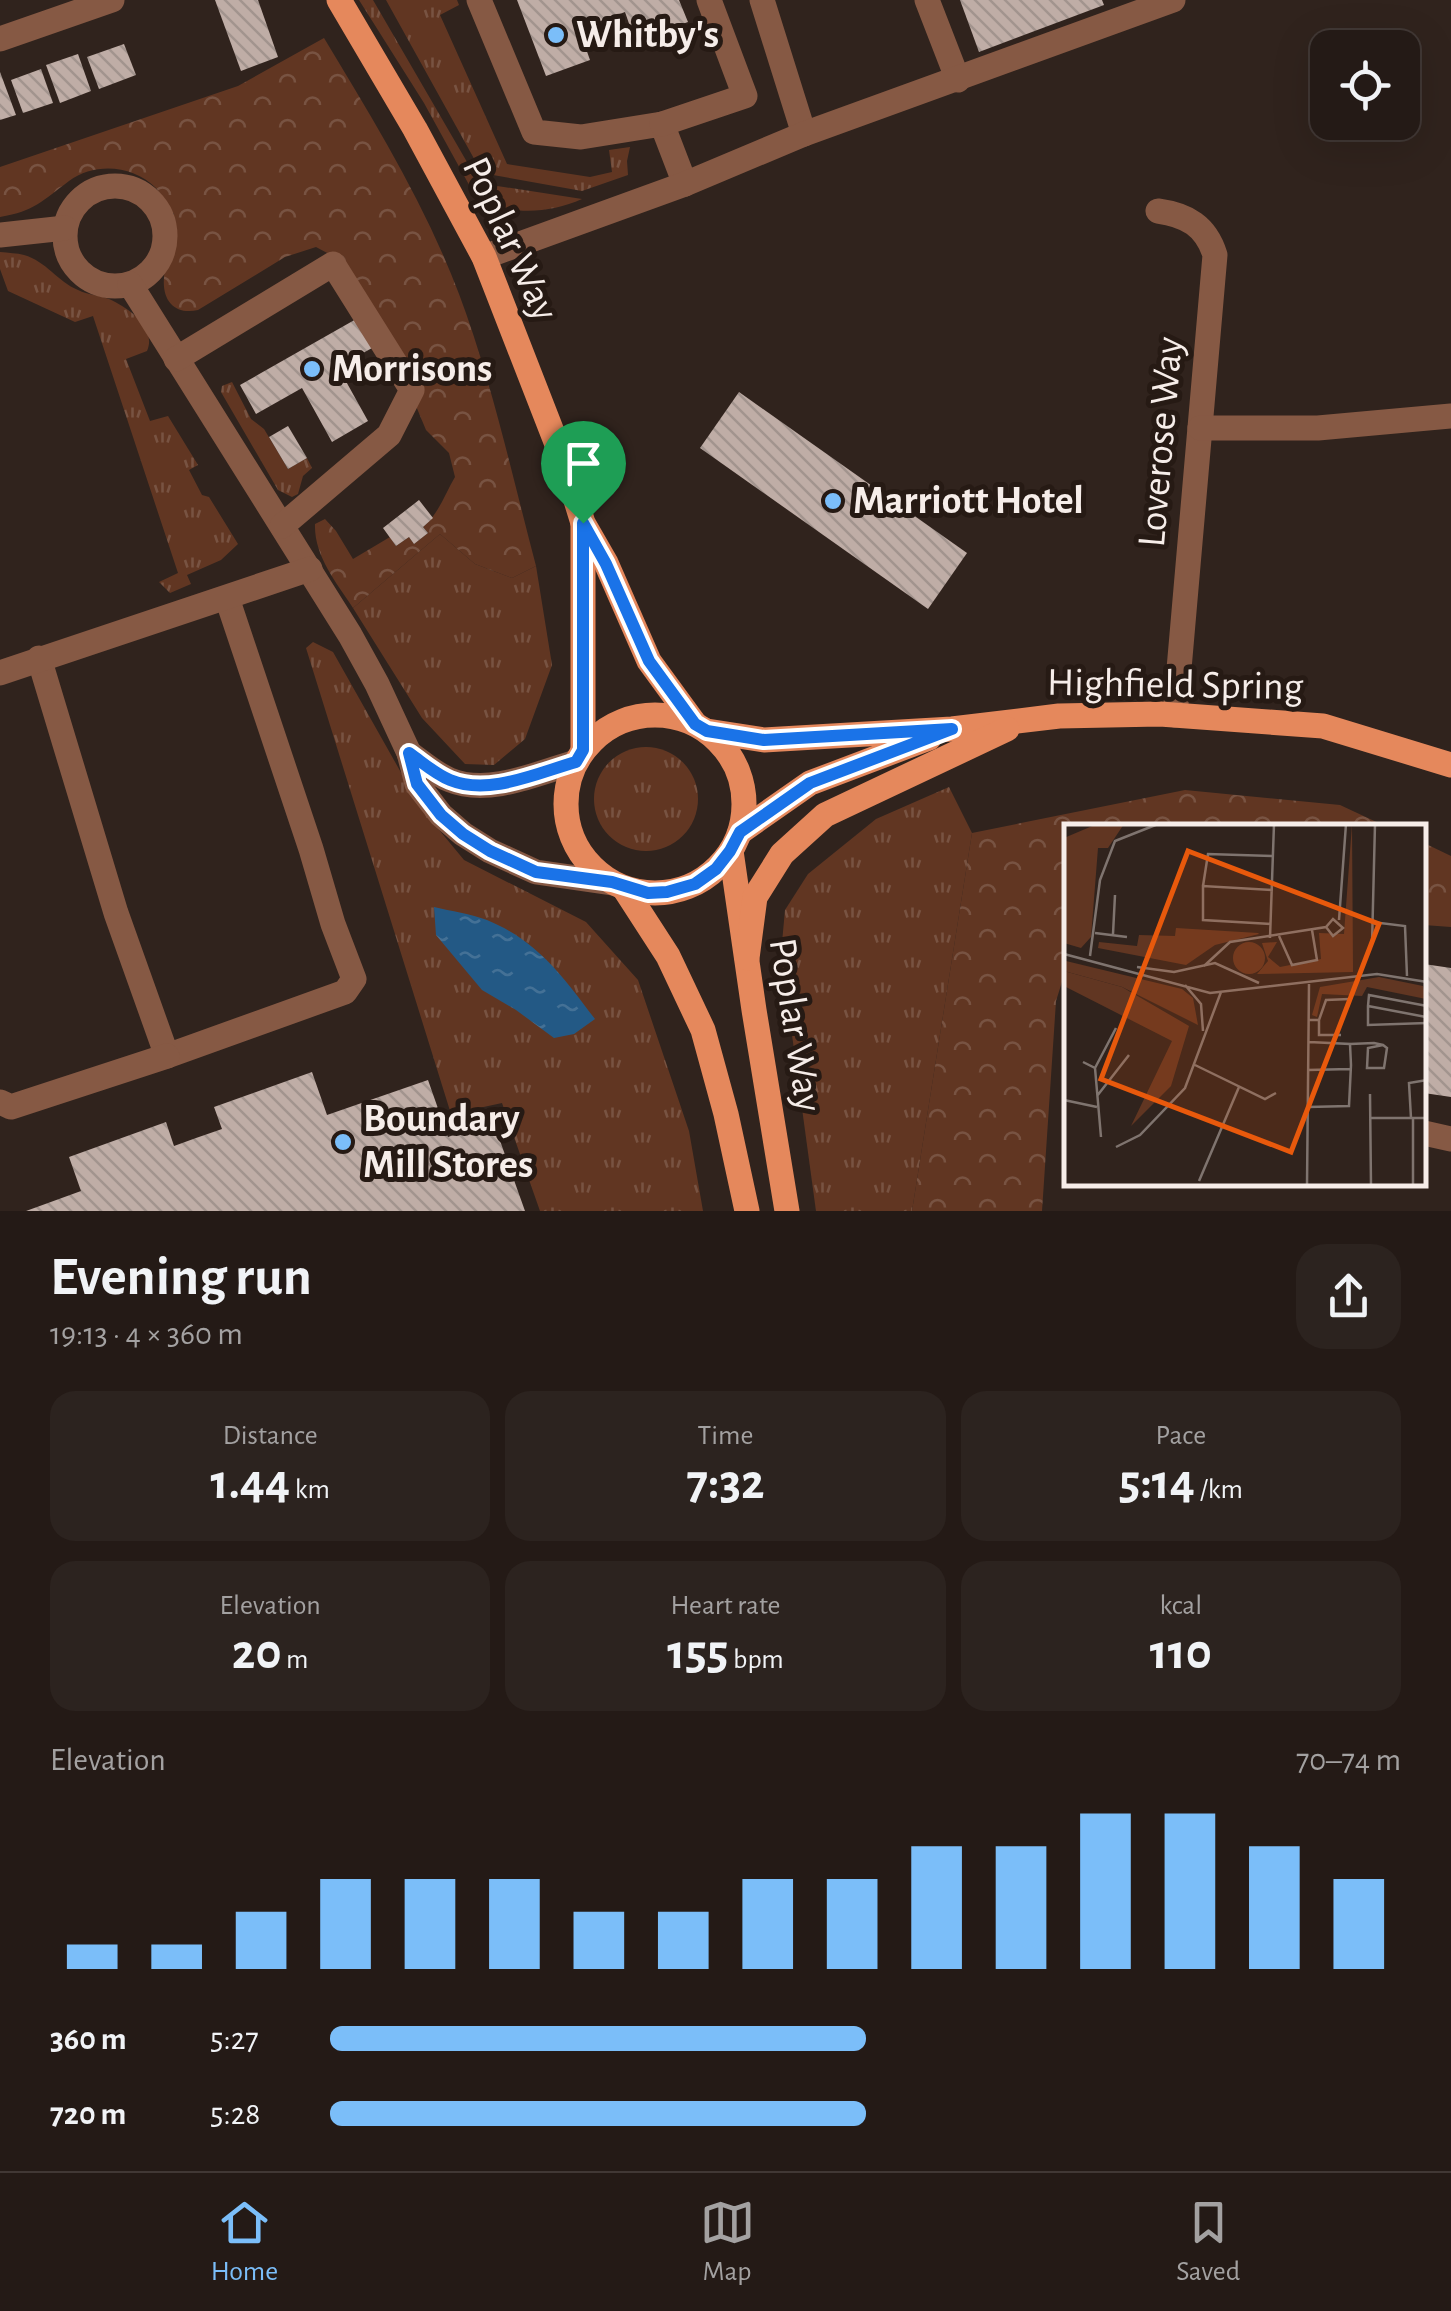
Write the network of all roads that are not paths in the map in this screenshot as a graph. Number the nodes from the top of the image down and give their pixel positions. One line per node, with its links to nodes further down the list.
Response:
1 (112, 0): 8 (street)
2 (339, 0): 16 (main road, Poplar Way)
3 (479, 0): 10 (street)
4 (709, 0): 10 (street)
5 (762, 0): 11 (street)
6 (927, 0): 9 (street)
7 (1167, 1): 9 (street)
8 (1, 35)
9 (958, 80): 11 (street)
10 (662, 124): 12 (street)
11 (804, 134): 12 (street)
12 (684, 184): 16 (street)
13 (1158, 211): 20 (street, Loverose Way)
14 (66, 228): 15 (street); 17 (street); 17 (street)
15 (0, 235)
16 (484, 258): 21 (main road, Poplar Way)
17 (130, 284): 18 (street)
18 (176, 359): 22 (street); 22 (street)
19 (1451, 416): 20 (street)
20 (1200, 428): 27 (street, Loverose Way)
21 (583, 523): 29 (main road, Poplar Way); 32 (main road, Poplar Way)
22 (282, 526): 23 (street)
23 (310, 569): 24 (street); 31 (street)
24 (227, 598): 25 (street); 37 (street)
25 (39, 658): 26 (street); 37 (street)
26 (0, 672)
27 (1175, 715): 28 (main road, Highfield Spring); 33 (main road, Highfield Spring)
28 (1030, 719): 30 (main road, Highfield Spring); 36 (main road)
29 (701, 728): 30 (main road, Highfield Spring); 32 (main road); 34 (main road, Poplar Way)
30 (952, 729): 34 (main road, Highfield Spring)
31 (409, 753): 32 (street); 35 (street)
32 (580, 756): 35 (main road, Poplar Way)
33 (1451, 764)
34 (735, 841): 35 (main road); 36 (main road, Poplar Way)
35 (618, 885): 41 (main road, Poplar Way)
36 (747, 958): 42 (main road, Poplar Way)
37 (168, 1056): 38 (street)
38 (0, 1102)
39 (1426, 1132): 40 (street)
40 (1451, 1138)
41 (746, 1211)
42 (787, 1211)

